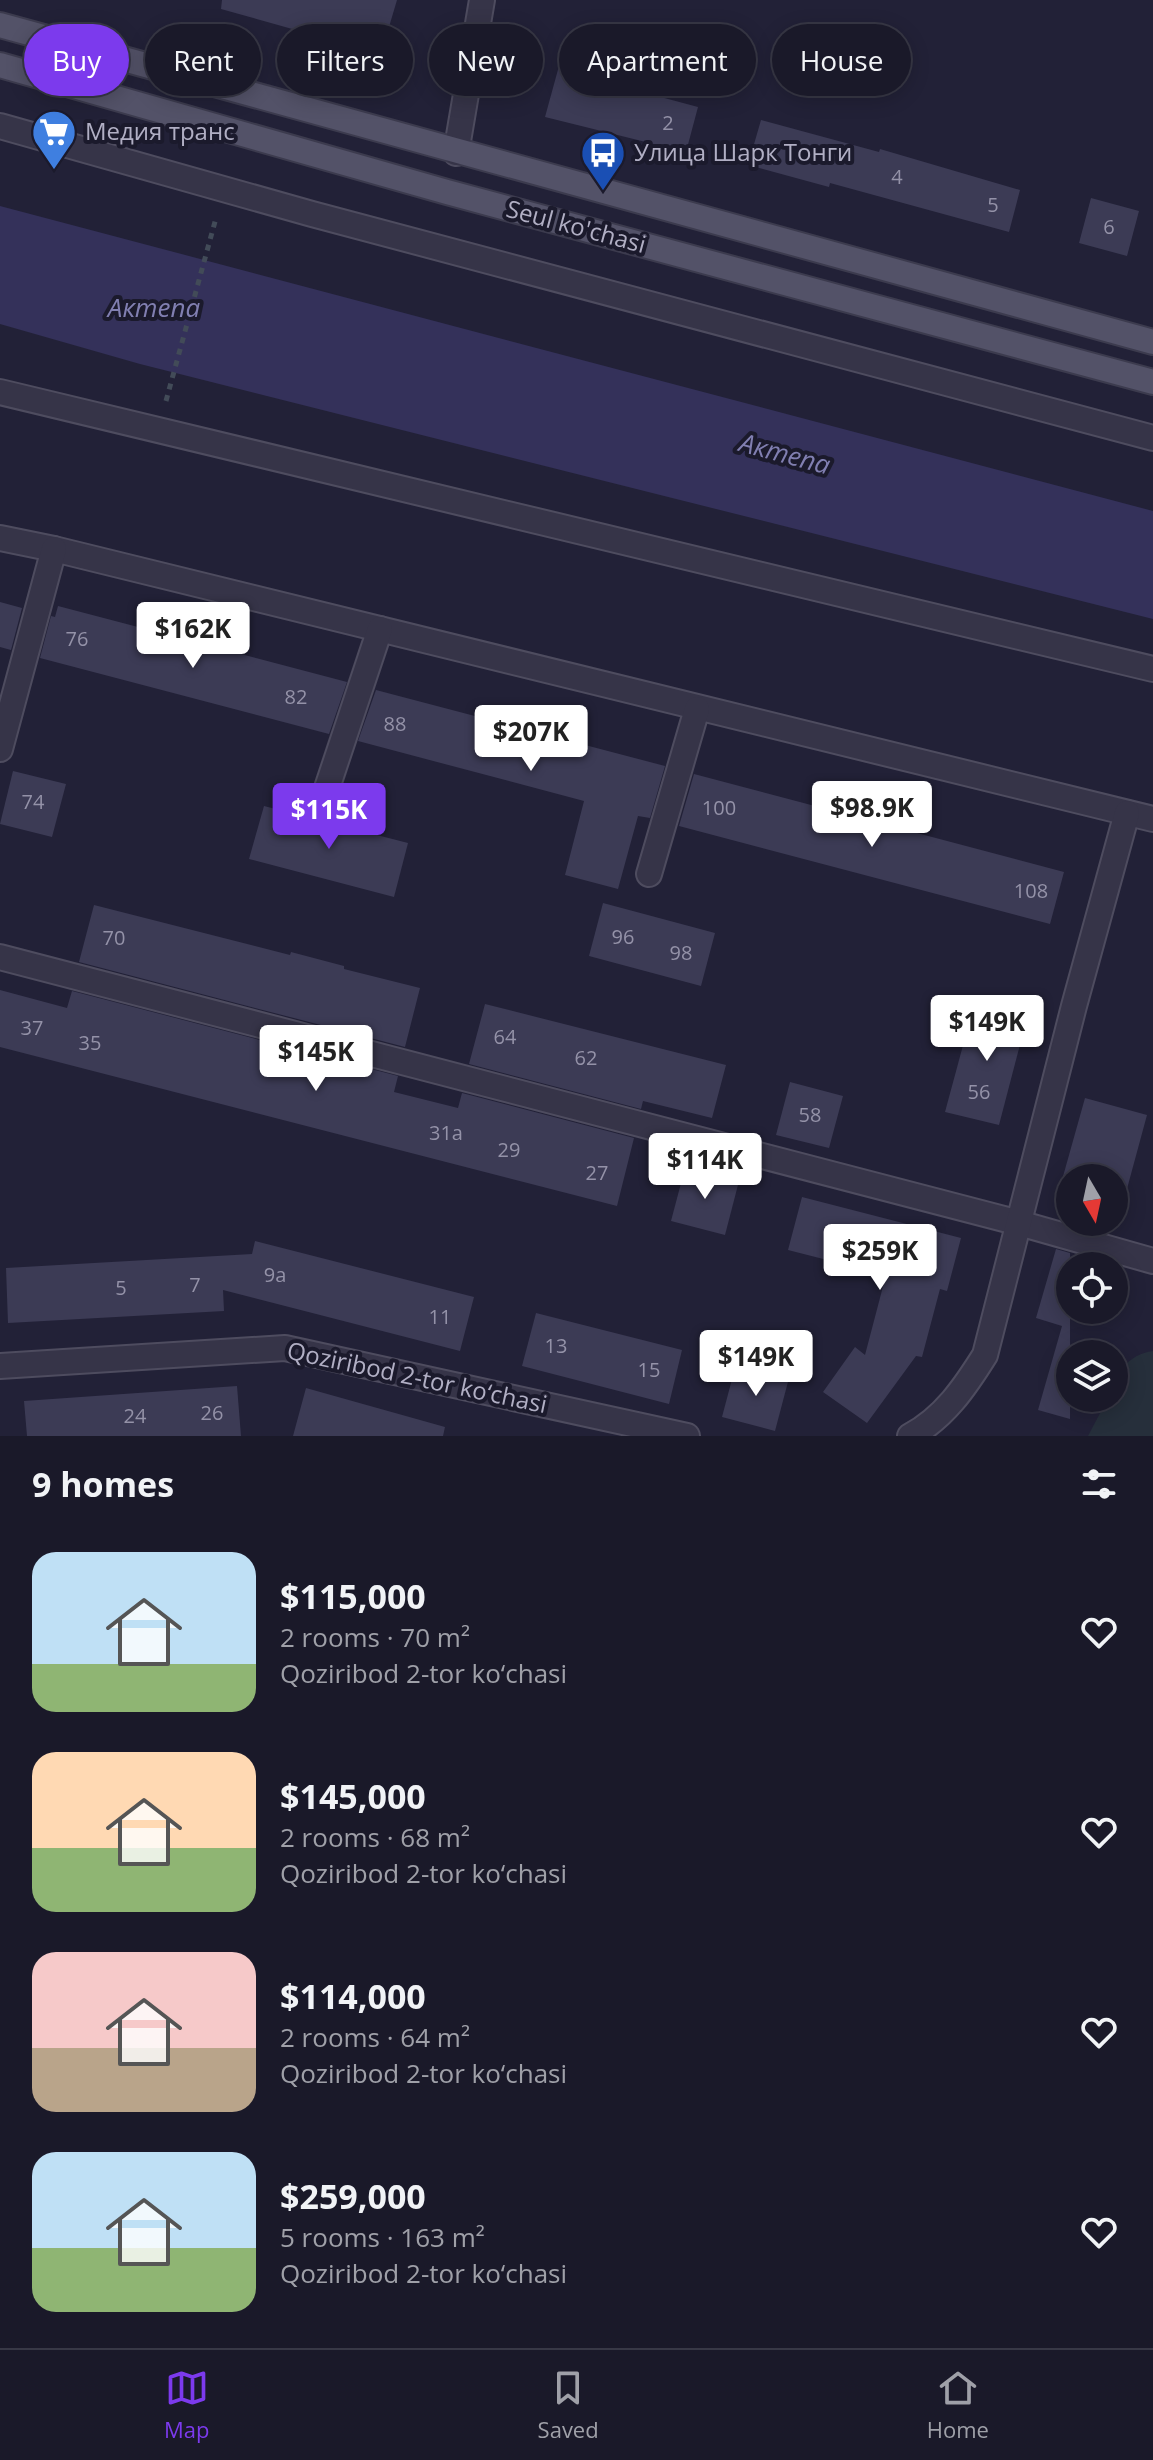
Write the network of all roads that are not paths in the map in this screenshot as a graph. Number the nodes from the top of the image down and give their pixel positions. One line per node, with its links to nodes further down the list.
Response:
1 (482, 0): 5 (street)
2 (0, 25): 5 (main road, Seul ko'chasi)
3 (0, 65): 6 (main road, Seul ko'chasi)
4 (0, 126): 10 (street)
5 (456, 153): 6 (main road); 7 (main road, Seul ko'chasi)
6 (447, 192): 8 (main road, Seul ko'chasi)
7 (1153, 342)
8 (1153, 382)
9 (0, 392): 14 (street)
10 (1153, 438)
11 (0, 538): 12 (street)
12 (54, 549): 13 (street); 16 (street)
13 (380, 629): 15 (street); 17 (street)
14 (1153, 669)
15 (697, 709): 18 (street); 20 (street)
16 (0, 749)
17 (324, 797)
18 (1127, 813): 19 (street); 22 (street)
19 (1153, 819)
20 (649, 874)
21 (0, 957): 22 (street)
22 (1019, 1223): 23 (street); 26 (street)
23 (1153, 1261)
24 (0, 1366): 25 (street, Qoziribod 2-tor ko‘chasi)
25 (687, 1436)
26 (910, 1436)

